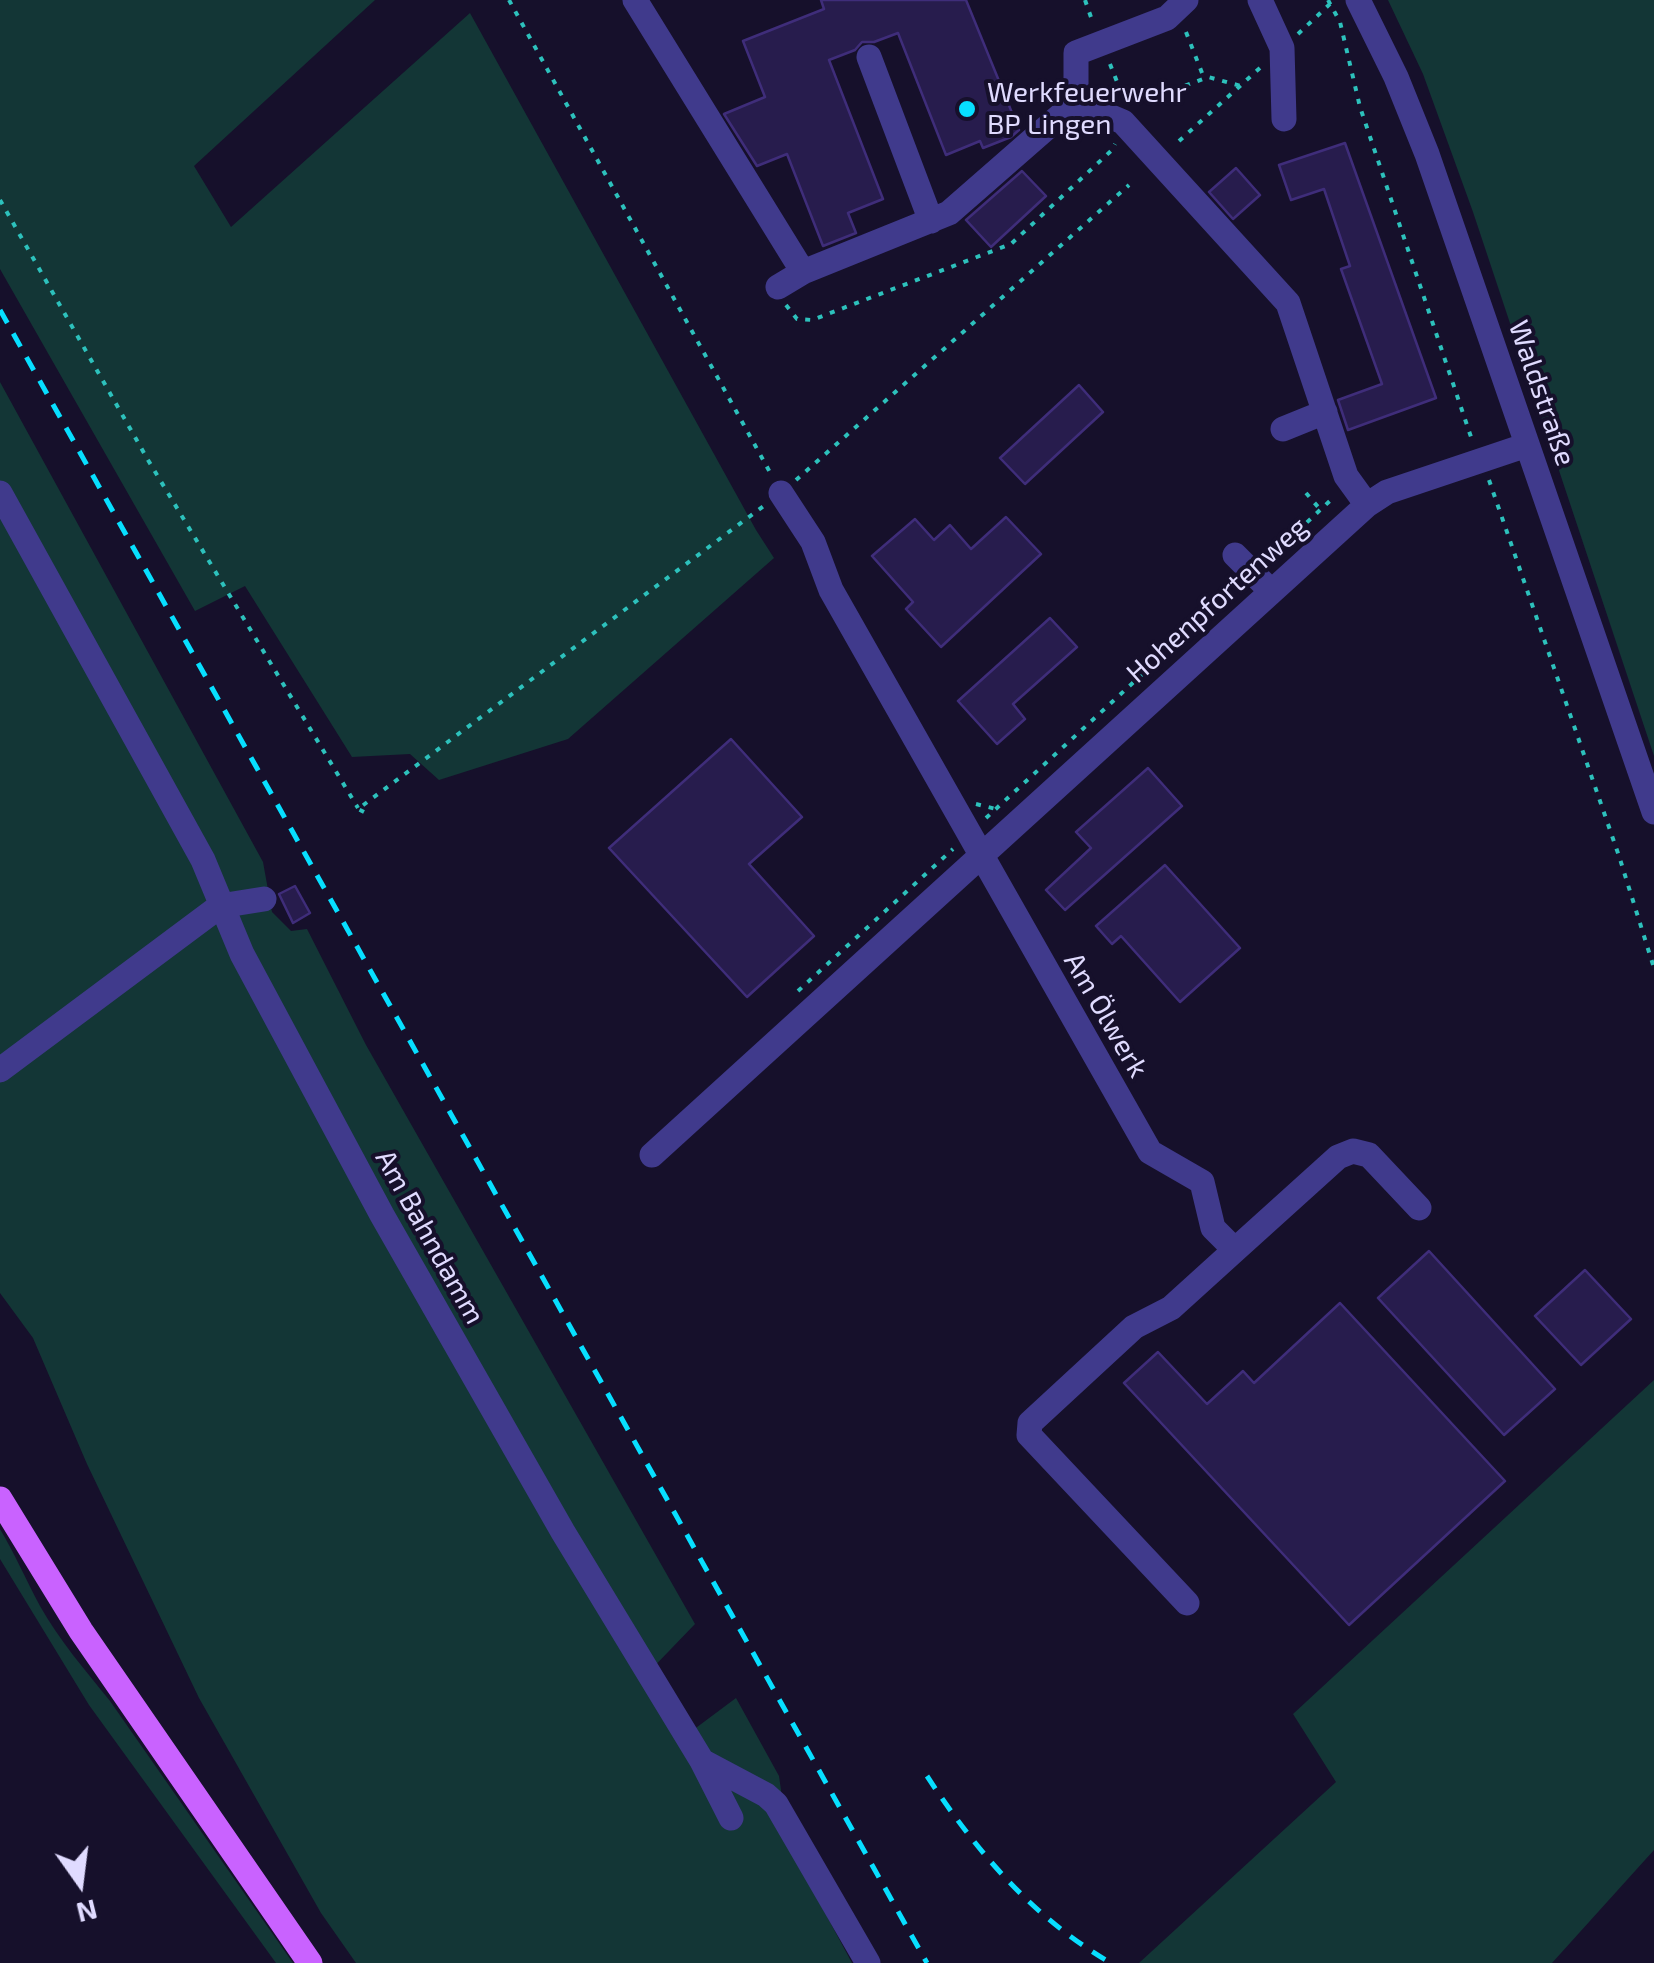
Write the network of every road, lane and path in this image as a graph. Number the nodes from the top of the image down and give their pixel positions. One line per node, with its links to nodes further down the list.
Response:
1 (509, 0): 23 (path)
2 (635, 0): 17 (street)
3 (1186, 0): 11 (street)
4 (1260, 0): 12 (street)
5 (1328, 0): 22 (path)
6 (1358, 0): 21 (street, Waldstraße)
7 (1184, 26): 9 (path)
8 (869, 56): 16 (street)
9 (1204, 78): 10 (path); 13 (path)
10 (1161, 95)
11 (1076, 102): 16 (street); 19 (street)
12 (1284, 119)
13 (1180, 141)
14 (1129, 185): 23 (path)
15 (0, 200): 23 (path)
16 (931, 221): 17 (street)
17 (803, 272): 18 (street)
18 (778, 287)
19 (1325, 412): 20 (street); 26 (street)
20 (1283, 429)
21 (1527, 444): 22 (street, Hohenpfortenweg); 30 (street, Waldstraße)
22 (1481, 460): 26 (street, Hohenpfortenweg); 34 (path)
23 (781, 493): 31 (street)
24 (1306, 493): 27 (path)
25 (0, 494): 33 (street, Am Bahndamm)
26 (1366, 505): 29 (street, Hohenpfortenweg)
27 (1321, 510)
28 (1235, 554): 29 (street)
29 (1271, 591): 31 (street, Hohenpfortenweg)
30 (1654, 812)
31 (981, 855): 36 (street, Hohenpfortenweg); 38 (street, Am Ölwerk)
32 (264, 899): 33 (street)
33 (220, 906): 35 (street); 41 (street, Am Bahndamm)
34 (1654, 968)
35 (0, 1070)
36 (652, 1156)
37 (1420, 1208): 38 (street)
38 (1236, 1250): 40 (street)
39 (0, 1499): 43 (main road)
40 (1187, 1603)
41 (702, 1761): 42 (street, Am Bahndamm); 44 (street)
42 (731, 1818)
43 (310, 1963)
44 (868, 1963)

